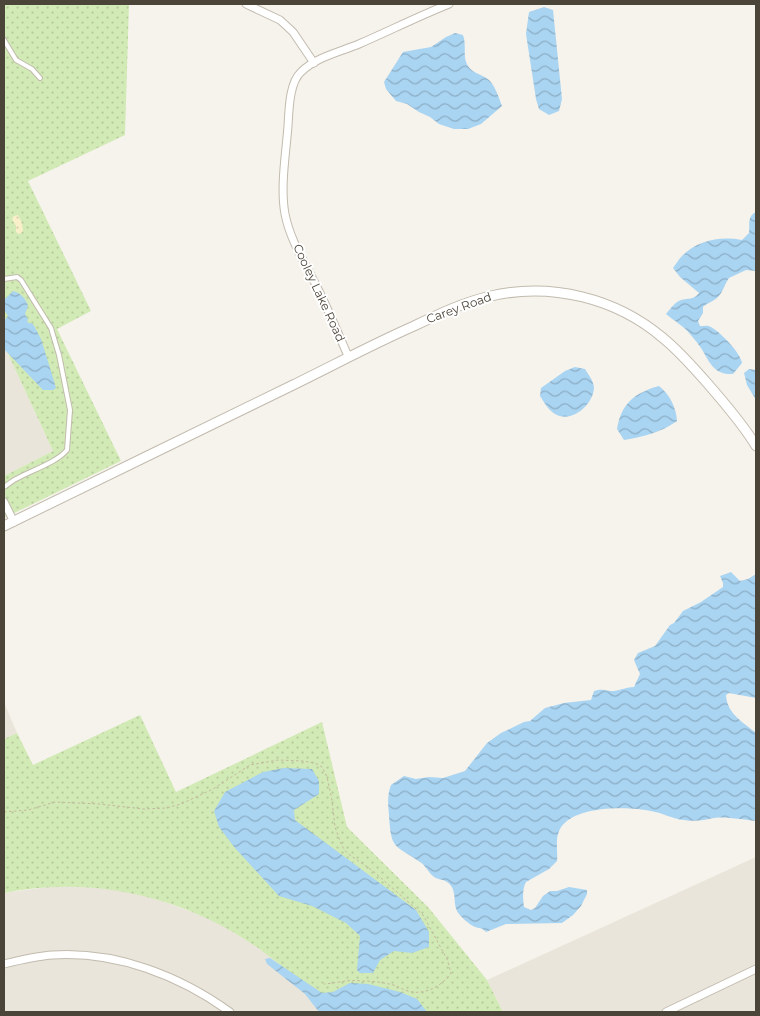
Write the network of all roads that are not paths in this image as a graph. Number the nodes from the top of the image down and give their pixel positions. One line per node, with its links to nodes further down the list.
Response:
1 (246, 4): 4 (street)
2 (449, 4): 4 (street, Cooley Lake Road)
3 (4, 40): 5 (lane)
4 (314, 63): 7 (street, Cooley Lake Road)
5 (40, 78)
6 (4, 279): 9 (lane)
7 (348, 356): 8 (street, Carey Road); 11 (street, Cooley Lake Road)
8 (756, 446)
9 (4, 487)
10 (4, 502): 11 (street)
11 (14, 522): 12 (street, Cooley Lake Road)
12 (4, 526)
13 (4, 964): 15 (street)
14 (756, 969): 16 (street)
15 (230, 1012)
16 (666, 1012)

